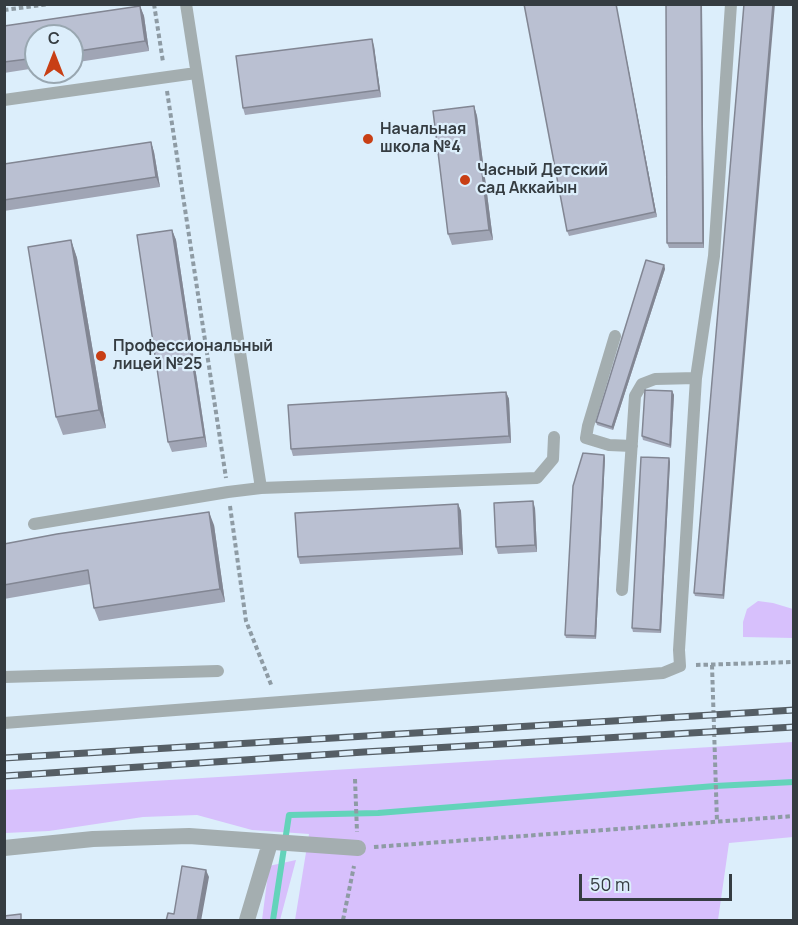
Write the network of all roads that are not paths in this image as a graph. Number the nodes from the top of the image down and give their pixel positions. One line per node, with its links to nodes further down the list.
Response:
1 (186, 4): 3 (lane)
2 (731, 4): 6 (lane)
3 (196, 73): 4 (lane); 9 (lane)
4 (4, 100)
5 (615, 336): 8 (lane)
6 (696, 378): 8 (lane); 14 (lane)
7 (554, 437): 9 (lane)
8 (632, 446): 11 (lane)
9 (261, 488): 10 (lane)
10 (34, 524)
11 (622, 590)
12 (218, 671): 13 (lane)
13 (4, 677)
14 (4, 723)
15 (270, 843): 16 (street); 17 (street); 18 (street)
16 (4, 848)
17 (358, 848)
18 (247, 921)

